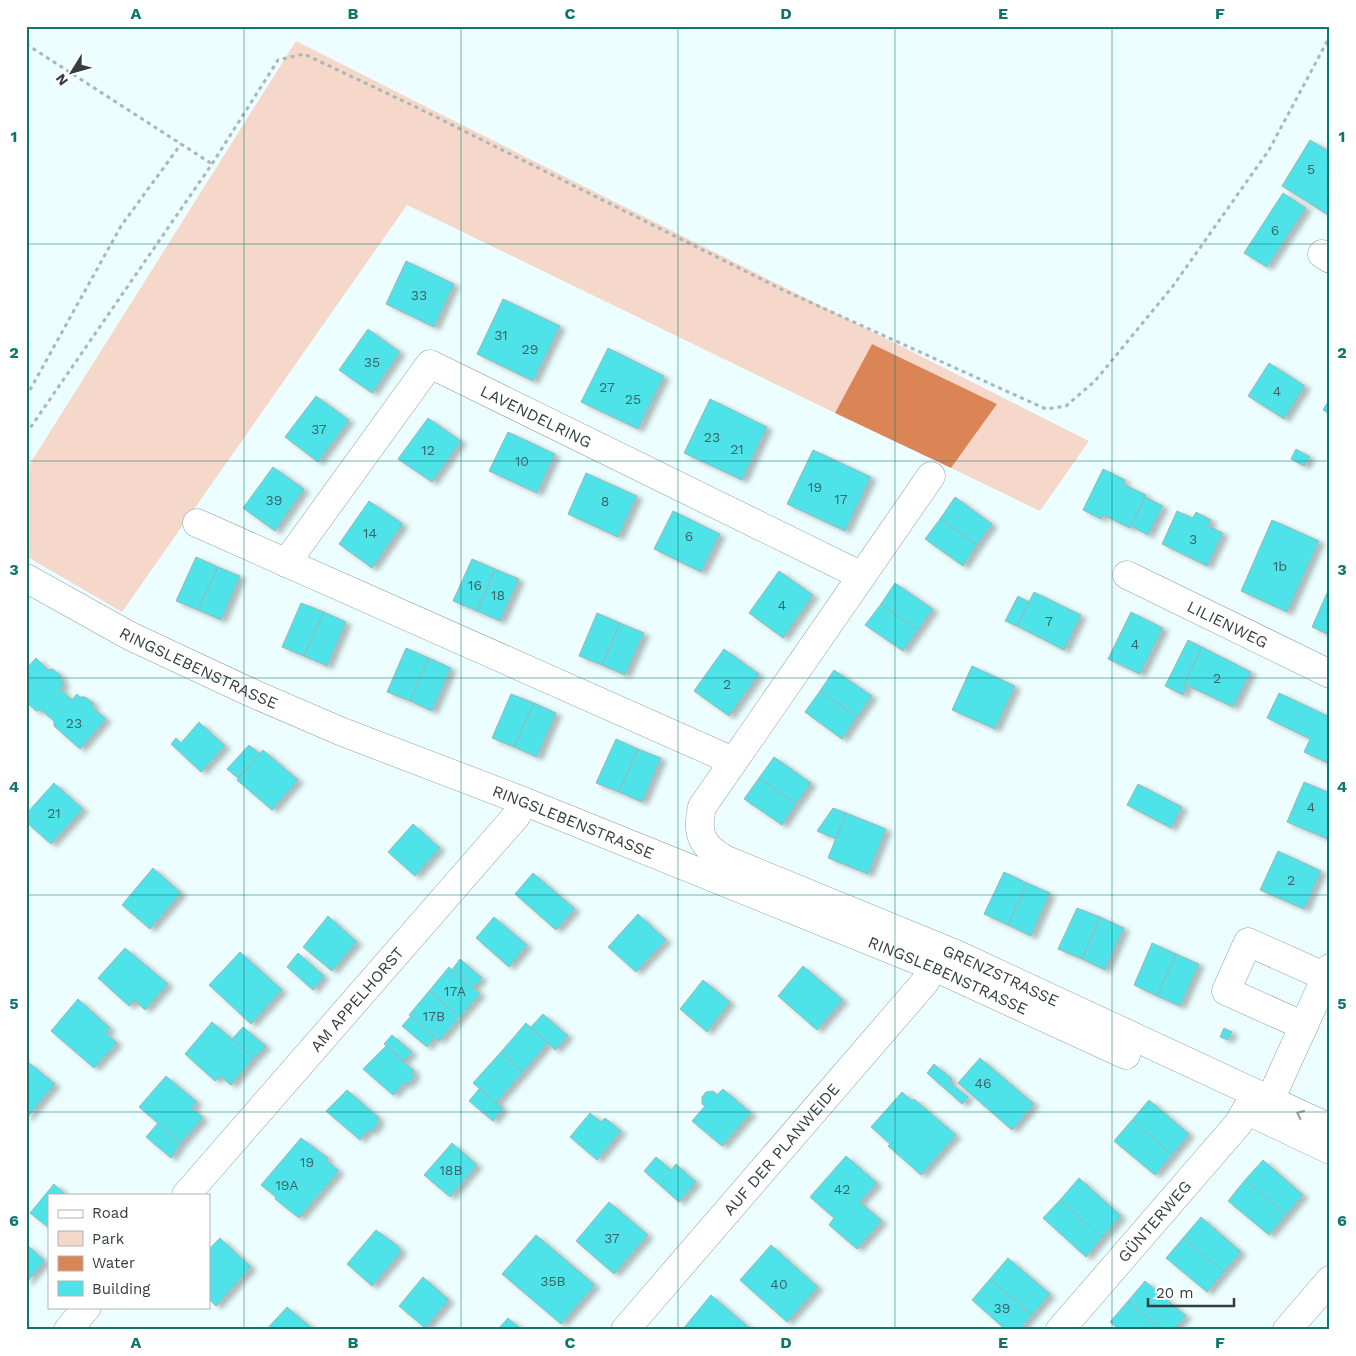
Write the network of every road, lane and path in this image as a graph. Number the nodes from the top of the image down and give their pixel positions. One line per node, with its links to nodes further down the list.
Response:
1 (1330, 36): 4 (path)
2 (26, 44): 3 (path)
3 (181, 144): 4 (path); 5 (path)
4 (212, 164): 6 (path)
5 (26, 397)
6 (26, 434)
7 (931, 476): 11 (street)
8 (197, 523): 9 (street)
9 (286, 563): 11 (street, LAVENDELRING); 14 (street)
10 (1127, 575): 13 (street, LILIENWEG)
11 (862, 576): 14 (street)
12 (28, 584): 15 (street, RINGSLEBENSTRASSE)
13 (1330, 674)
14 (733, 761): 20 (street, GRENZSTRASSE)
15 (523, 801): 16 (street, RINGSLEBENSTRASSE); 23 (street, AM APPELHORST)
16 (932, 966): 19 (street, RINGSLEBENSTRASSE); 27 (street, AUF DER PLANWEIDE)
17 (1328, 972): 18 (street); 18 (street)
18 (1304, 1026): 20 (street)
19 (1126, 1055)
20 (1270, 1100): 21 (street, GRENZSTRASSE, one-way to 20)
21 (1330, 1128)
22 (1330, 1150): 28 (street, GÜNTERWEG)
23 (187, 1194)
24 (1330, 1280): 29 (street)
25 (86, 1308): 26 (street)
26 (68, 1330)
27 (625, 1330)
28 (1060, 1330)
29 (1287, 1330)

